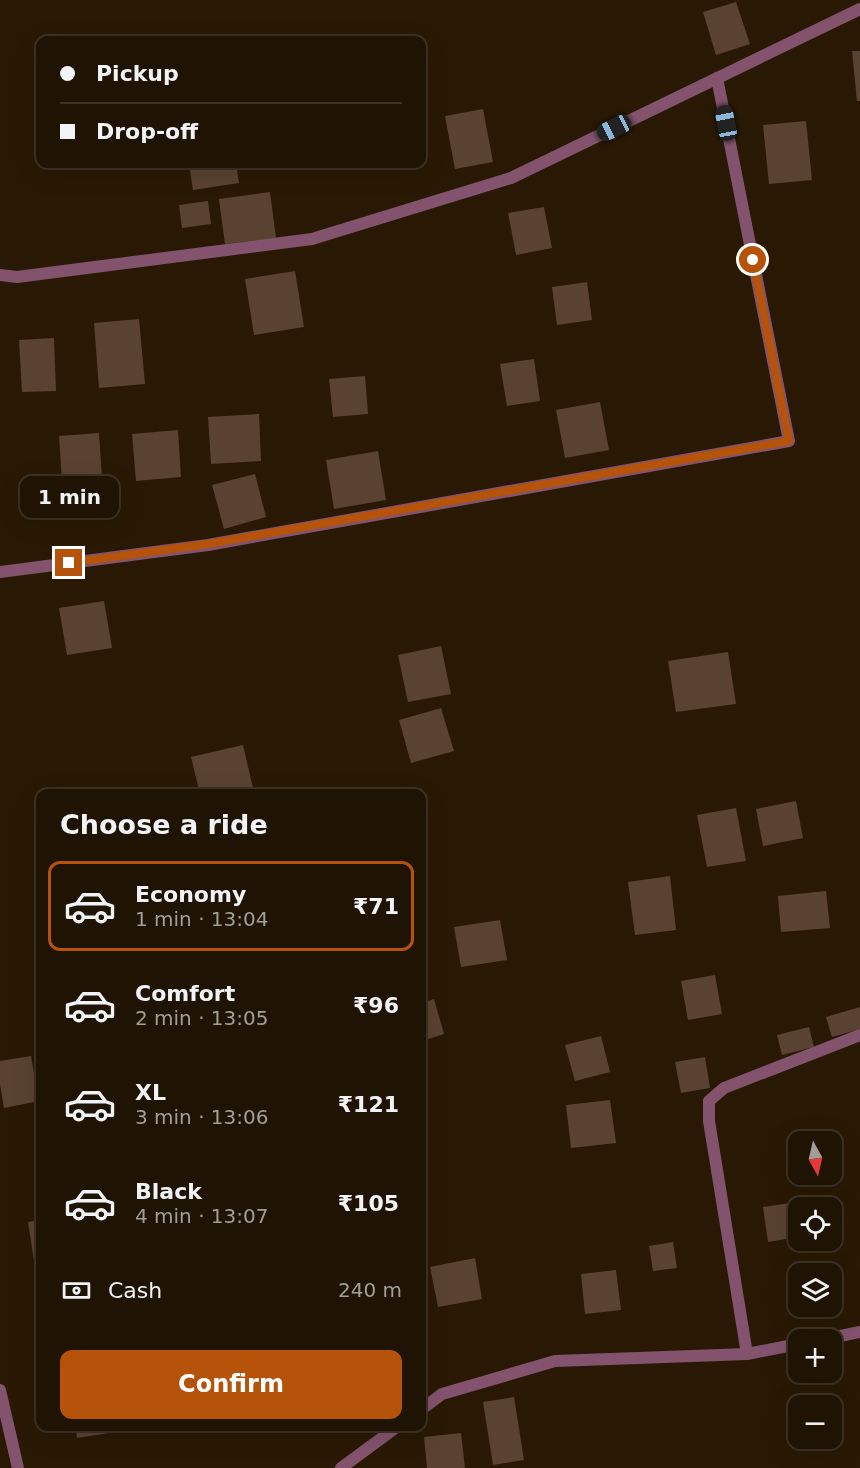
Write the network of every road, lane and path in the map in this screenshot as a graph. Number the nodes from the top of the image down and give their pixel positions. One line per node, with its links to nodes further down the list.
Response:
1 (860, 9): 2 (street)
2 (717, 78): 3 (street); 4 (street)
3 (0, 275)
4 (0, 572)
5 (860, 1035): 9 (street)
6 (860, 1332): 7 (street)
7 (842, 1336)
8 (788, 1346): 9 (street)
9 (747, 1354): 11 (street)
10 (0, 1390): 13 (street)
11 (426, 1406)
12 (391, 1431): 14 (street)
13 (18, 1468)
14 (341, 1468)

